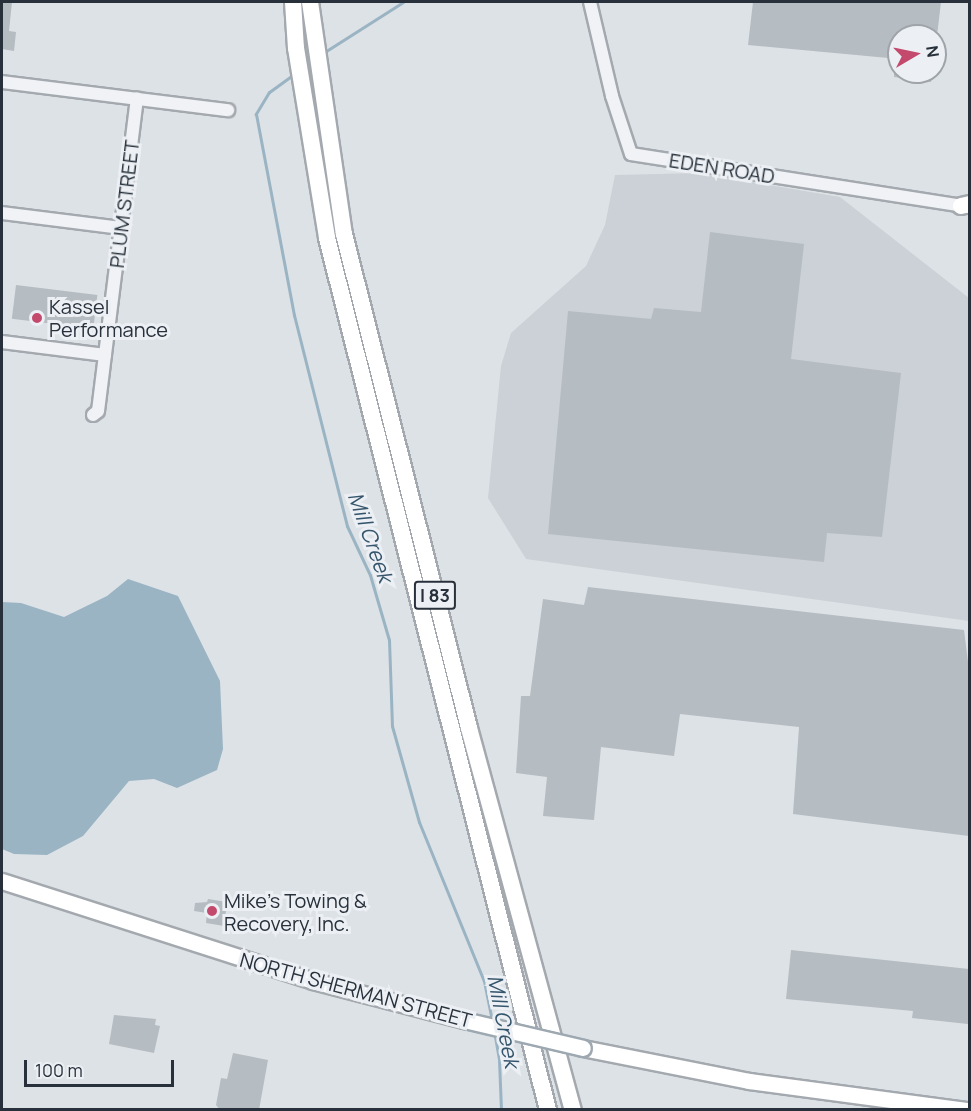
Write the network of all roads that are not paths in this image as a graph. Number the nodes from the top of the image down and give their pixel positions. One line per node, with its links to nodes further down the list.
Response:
1 (293, 2): 15 (highway, I 83)
2 (310, 2): 16 (highway, I 83)
3 (590, 2): 7 (street, EDEN ROAD)
4 (2, 81): 5 (street)
5 (137, 98): 6 (street); 9 (street, PLUM STREET)
6 (228, 110)
7 (967, 206)
8 (2, 213): 9 (street)
9 (121, 228): 11 (street, PLUM STREET)
10 (2, 342): 11 (street)
11 (105, 355): 12 (street, PLUM STREET)
12 (93, 415)
13 (2, 881): 14 (main road, NORTH SHERMAN STREET, bridge)
14 (932, 1107): 17 (main road, NORTH SHERMAN STREET)
15 (548, 1110)
16 (573, 1110)
17 (966, 1110)

